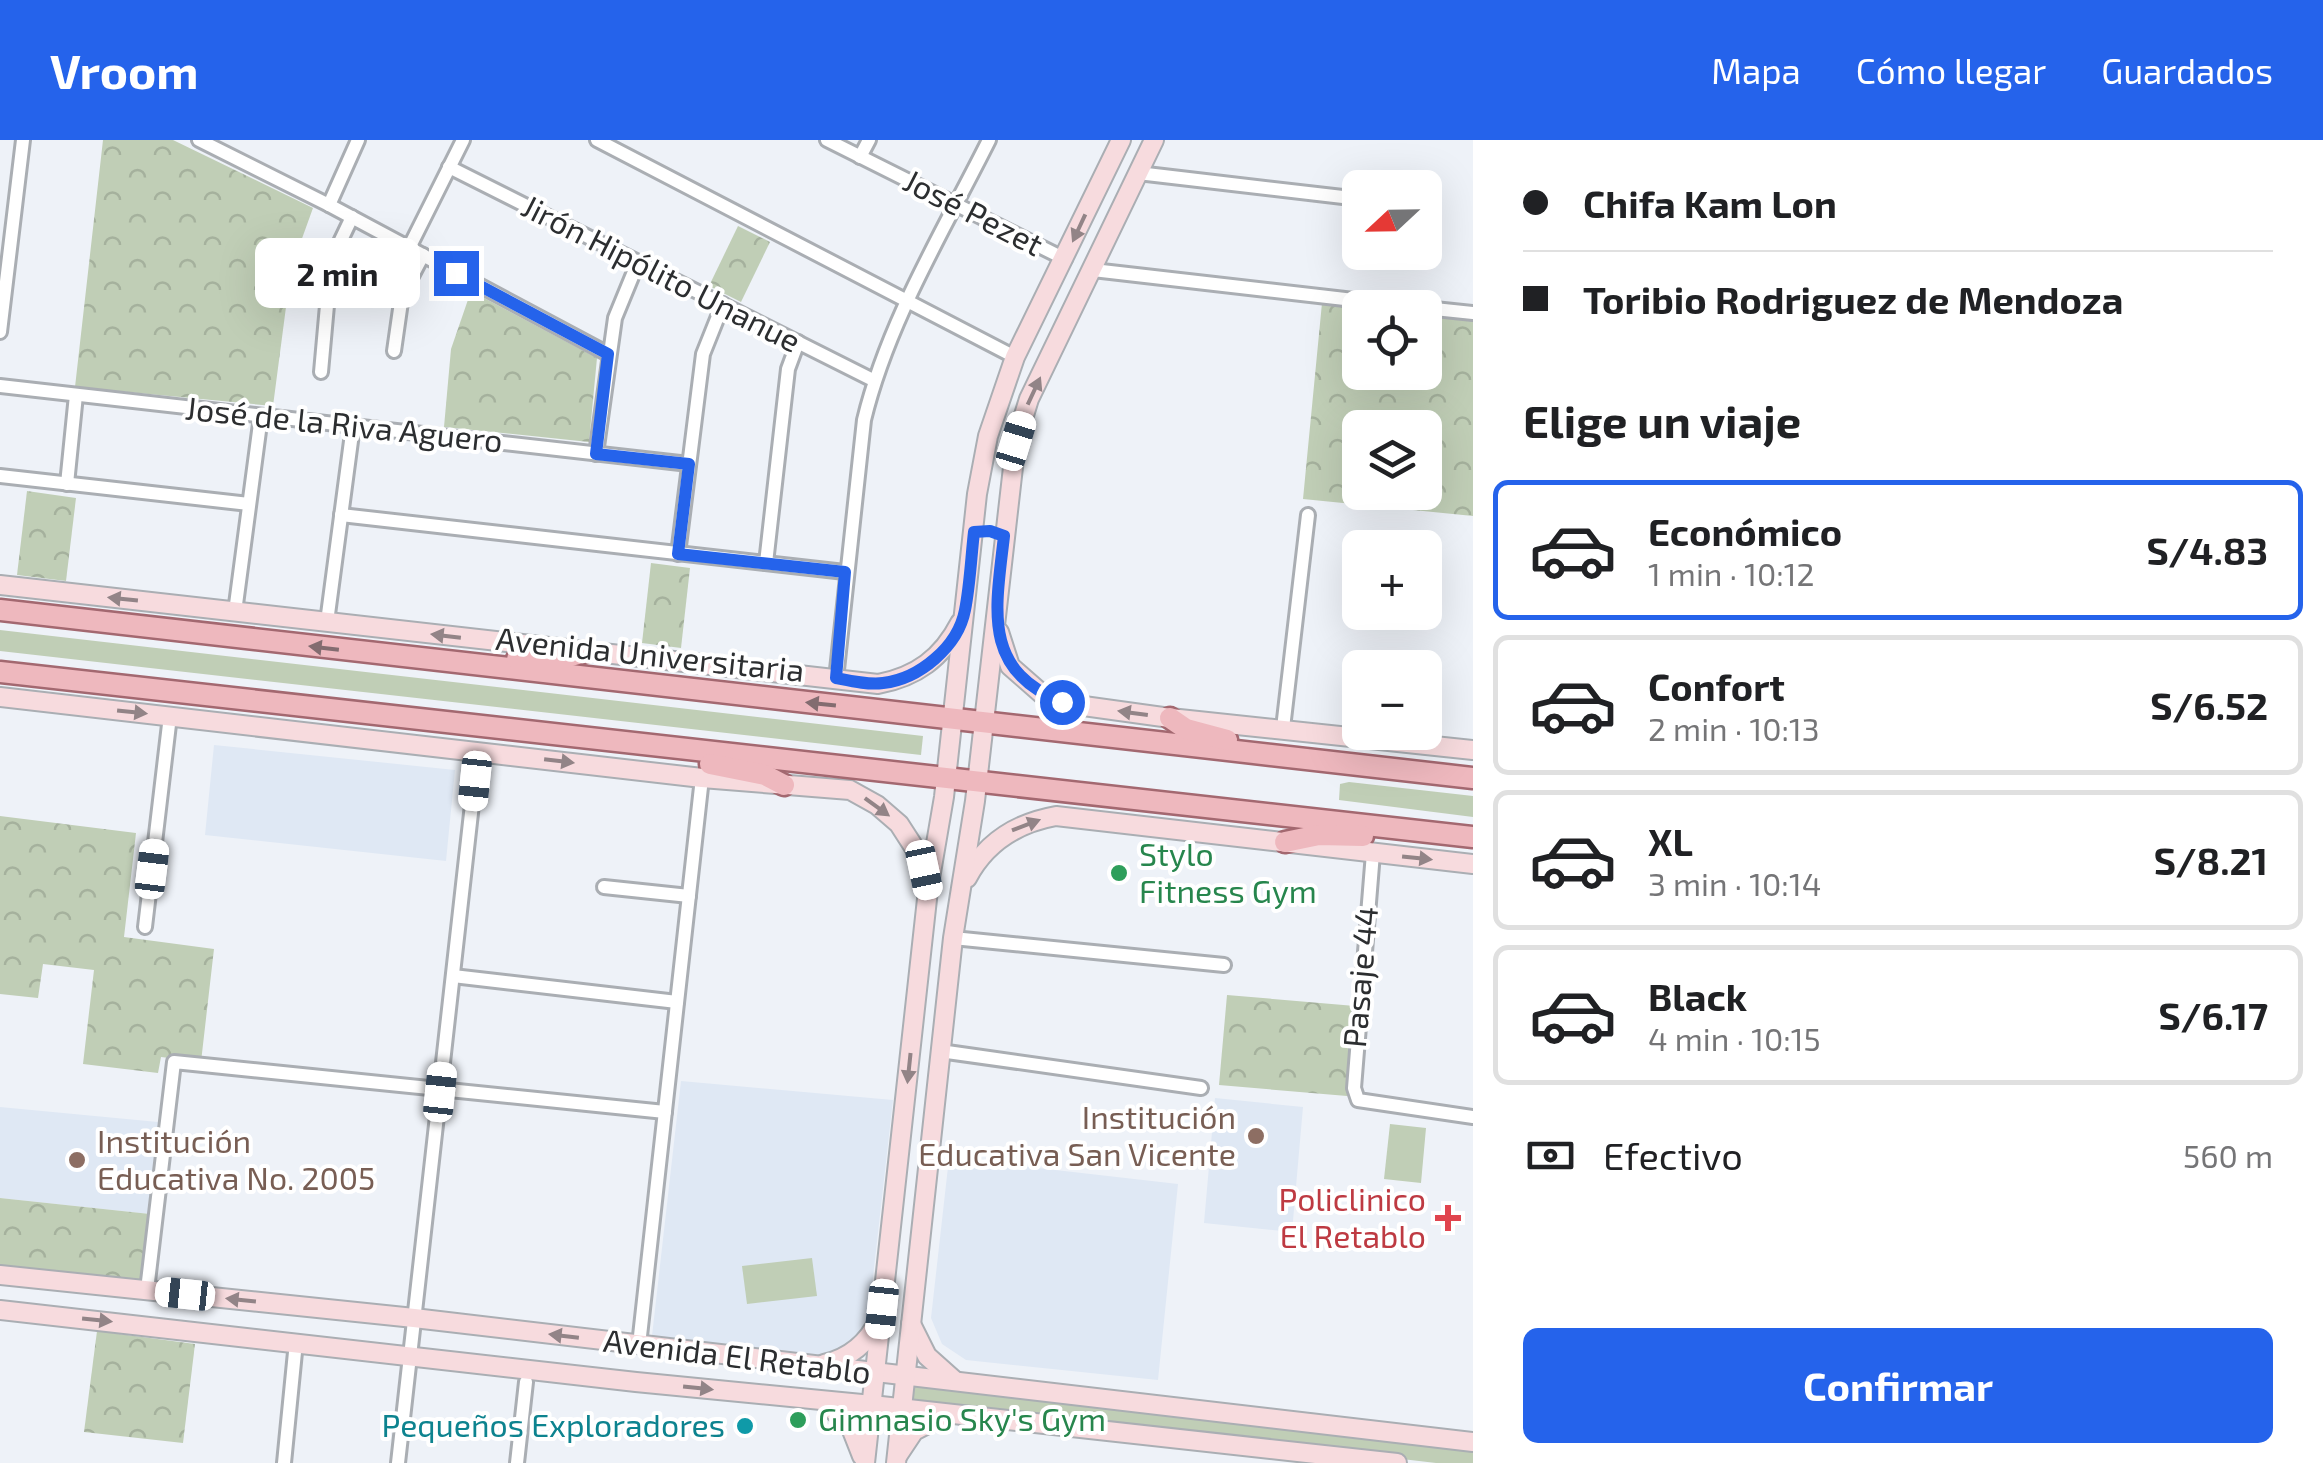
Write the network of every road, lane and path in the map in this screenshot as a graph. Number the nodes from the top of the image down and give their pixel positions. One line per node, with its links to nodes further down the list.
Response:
1 (23, 140): 17 (street)
2 (200, 140): 15 (street)
3 (358, 140): 15 (street)
4 (463, 140): 12 (street)
5 (597, 140): 25 (street)
6 (827, 140): 11 (street, José Pezet)
7 (868, 140): 11 (street)
8 (990, 140): 16 (street)
9 (1121, 140): 21 (street, one-way to 21)
10 (1154, 140): 13 (street)
11 (860, 157): 16 (street, José Pezet)
12 (449, 168): 19 (street); 22 (street, Jirón Hipólito Unanue)
13 (1138, 173): 14 (street); 23 (street)
14 (1342, 197)
15 (329, 205): 18 (street)
16 (957, 205): 21 (street, José Pezet); 25 (street)
17 (7, 214): 29 (street)
18 (352, 217): 19 (street); 34 (street)
19 (409, 248): 20 (street)
20 (423, 255): 31 (street); 32 (street)
21 (1065, 259): 33 (street)
22 (638, 262): 26 (street, Jirón Hipólito Unanue); 32 (street)
23 (1092, 270): 24 (street); 45 (street, one-way to 23)
24 (1342, 299)
25 (908, 301): 33 (street); 35 (street)
26 (723, 304): 30 (street, Jirón Hipólito Unanue); 41 (street)
27 (1442, 310): 28 (street)
28 (1473, 313)
29 (0, 332)
30 (798, 342): 35 (street, Jirón Hipólito Unanue); 52 (street)
31 (394, 350)
32 (608, 354): 40 (street)
33 (1015, 357): 44 (street)
34 (321, 372)
35 (874, 380): 53 (street)
36 (0, 386): 37 (street, José de la Riva Aguero)
37 (76, 395): 38 (street, José de la Riva Aguero); 43 (street)
38 (261, 416): 39 (street, José de la Riva Aguero); 46 (street)
39 (353, 426): 40 (street, José de la Riva Aguero); 47 (street)
40 (596, 454): 41 (street, José de la Riva Aguero)
41 (689, 464): 51 (street)
42 (0, 476): 43 (street)
43 (68, 484): 46 (street)
44 (977, 494): 45 (street); 49 (street)
45 (1008, 495): 50 (street)
46 (250, 504): 56 (street)
47 (341, 515): 51 (street); 59 (street)
48 (1308, 515): 69 (street)
49 (974, 532): 50 (street); 57 (street)
50 (1004, 536): 58 (street)
51 (678, 554): 52 (street)
52 (766, 563): 53 (street)
53 (845, 572): 63 (street)
54 (0, 585): 56 (street, Avenida Universitaria, one-way to 54)
55 (0, 610): 61 (main road, Avenida Universitaria, one-way to 55)
56 (235, 612): 59 (street, Avenida Universitaria)
57 (964, 614): 63 (street, Avenida Universitaria); 66 (street)
58 (996, 620): 67 (street, one-way to 58); 68 (street)
59 (327, 622): 60 (street, Avenida Universitaria, one-way to 59)
60 (585, 652): 61 (main road); 63 (street, Avenida Universitaria)
61 (457, 663): 66 (main road, Avenida Universitaria, one-way to 61)
62 (0, 672): 70 (main road)
63 (836, 678)
64 (0, 697): 65 (street, one-way to 65)
65 (170, 716): 72 (street); 88 (street)
66 (953, 718): 68 (main road, Avenida Universitaria); 76 (street)
67 (1170, 718): 69 (street); 73 (main road)
68 (984, 722): 73 (main road, Avenida Universitaria); 77 (street)
69 (1283, 728): 71 (street)
70 (682, 748): 76 (main road); 78 (main road)
71 (1473, 750)
72 (478, 751): 74 (street, one-way to 74); 93 (street)
73 (1266, 755): 75 (main road, Avenida Universitaria)
74 (702, 778): 78 (street); 87 (street)
75 (1473, 778)
76 (946, 780): 77 (main road); 85 (street)
77 (976, 783): 79 (main road); 86 (street)
78 (784, 785): 85 (street, one-way to 85)
79 (1416, 830): 80 (main road); 81 (main road)
80 (1473, 837)
81 (1285, 842): 82 (street); 86 (street, one-way to 81)
82 (1373, 853): 83 (street, one-way to 83); 101 (street, Pasaje 44)
83 (1473, 864)
84 (604, 887): 87 (street)
85 (928, 890): 90 (street)
86 (960, 892): 89 (street)
87 (688, 896): 95 (street)
88 (145, 927)
89 (953, 938): 91 (street); 92 (street)
90 (920, 959): 91 (street); 94 (street)
91 (950, 964): 96 (street)
92 (1224, 965)
93 (453, 976): 95 (street); 99 (street)
94 (916, 1001): 96 (street); 104 (street, one-way to 104)
95 (677, 1002): 100 (street)
96 (946, 1005): 97 (street)
97 (940, 1051): 98 (street); 106 (street)
98 (1201, 1088)
99 (440, 1092): 100 (street); 103 (street); 107 (street)
100 (665, 1112): 109 (street)
101 (1473, 1117)
102 (0, 1275): 103 (street, Avenida El Retablo)
103 (147, 1290): 107 (street, Avenida El Retablo, one-way to 103)
104 (882, 1309): 111 (street); 112 (street)
105 (0, 1310): 108 (street, Avenida El Retablo, one-way to 108)
106 (910, 1317): 113 (street); 115 (street)
107 (414, 1318): 109 (street, Avenida El Retablo, one-way to 107); 110 (street)
108 (296, 1342): 110 (street, Avenida El Retablo); 123 (street)
109 (640, 1345): 111 (street, Avenida El Retablo)
110 (410, 1354): 116 (street, Avenida El Retablo, one-way to 116); 124 (street)
111 (816, 1366): 112 (street, Avenida El Retablo)
112 (875, 1374): 113 (street, Avenida El Retablo); 117 (street)
113 (904, 1377): 115 (street, Avenida El Retablo); 118 (street)
114 (526, 1382): 125 (street)
115 (960, 1383): 120 (street, Avenida El Retablo)
116 (824, 1401): 117 (street, Avenida El Retablo); 126 (street)
117 (872, 1405): 118 (street, Avenida El Retablo); 126 (street)
118 (900, 1408): 119 (street, Avenida El Retablo); 122 (street)
119 (952, 1414): 121 (street, Avenida El Retablo); 122 (street)
120 (1473, 1442)
121 (1249, 1454): 127 (street, Avenida El Retablo)
122 (896, 1461)
123 (284, 1463)
124 (398, 1463)
125 (517, 1463)
126 (864, 1463)
127 (1397, 1463)

